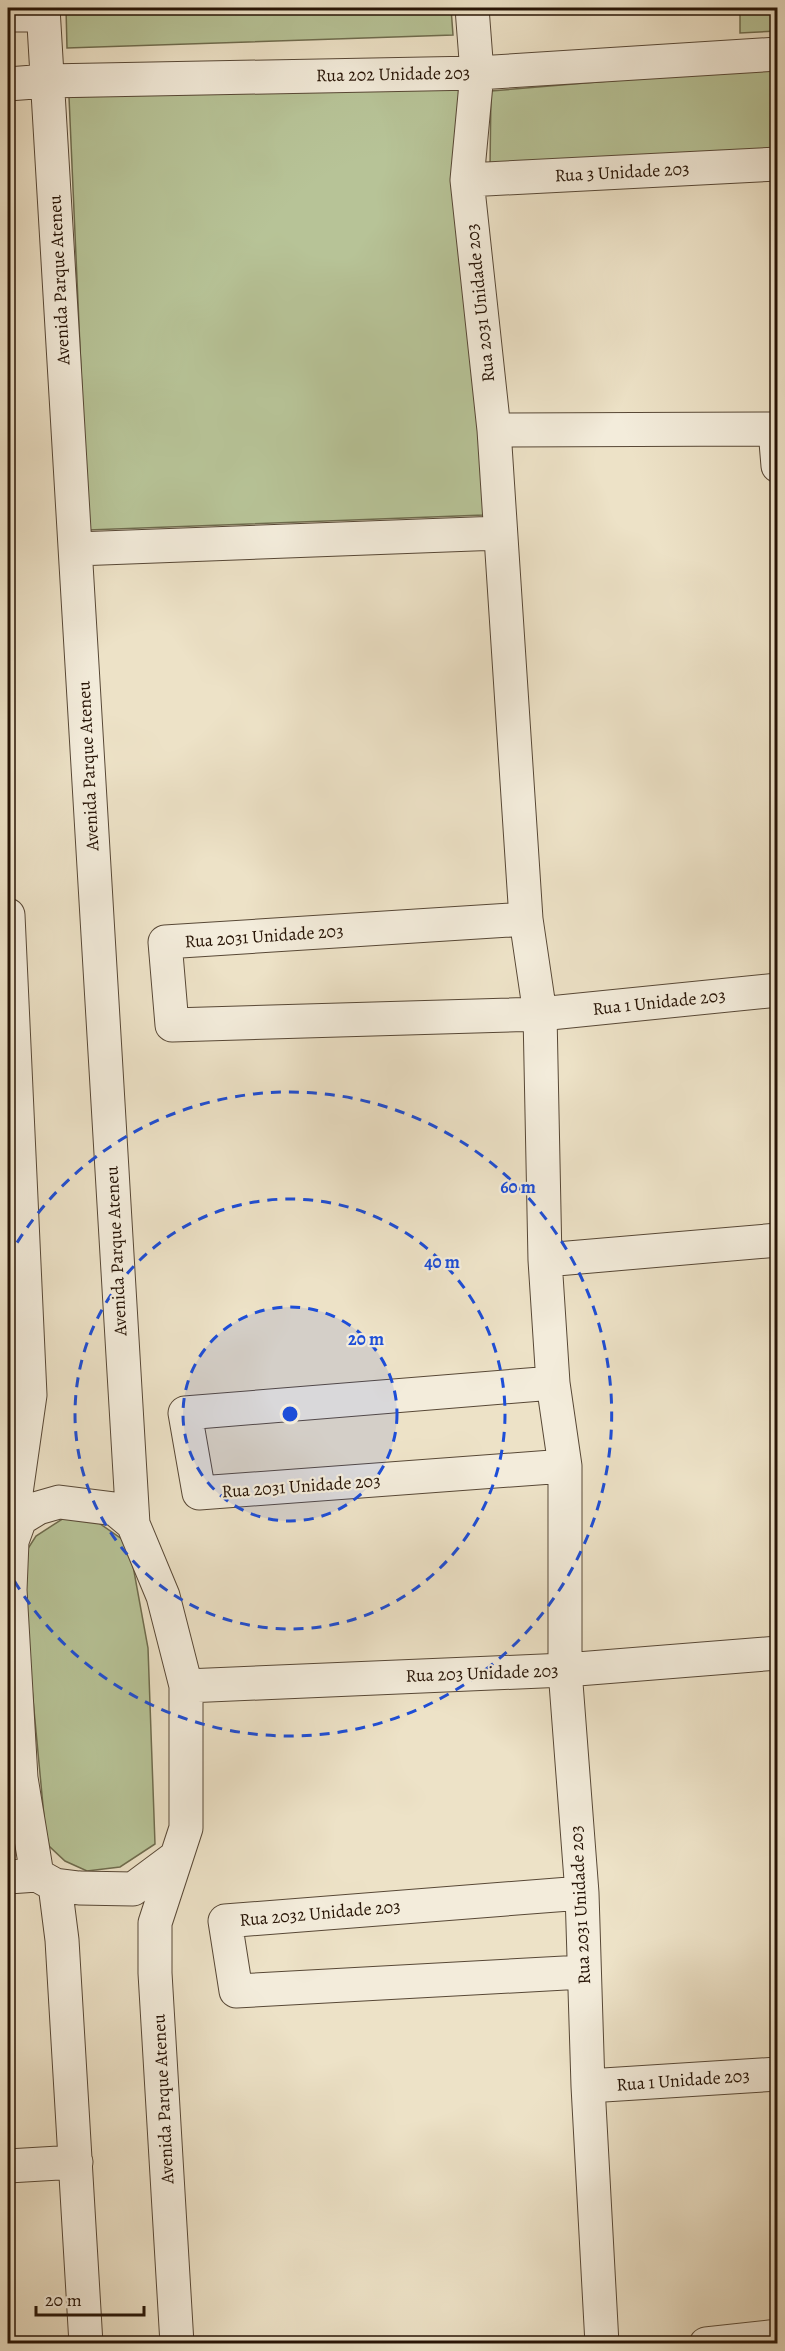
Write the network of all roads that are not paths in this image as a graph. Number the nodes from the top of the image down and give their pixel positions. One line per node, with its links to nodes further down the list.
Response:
1 (472, 8): 5 (street, Rua 2031 Unidade 203)
2 (43, 11): 3 (street); 6 (street, Avenida Parque Ateneu)
3 (8, 15)
4 (777, 54): 5 (street, Rua 202 Unidade 203)
5 (477, 73): 6 (street, Rua 202 Unidade 203); 9 (street, Rua 2031 Unidade 203)
6 (47, 81): 7 (street, Rua 202 Unidade 203); 14 (street, Avenida Parque Ateneu)
7 (8, 84)
8 (777, 164): 9 (street, Rua 3 Unidade 203)
9 (467, 180): 10 (street, Rua 2031 Unidade 203)
10 (494, 430): 11 (street); 13 (street, Rua 2031 Unidade 203)
11 (776, 430): 12 (street)
12 (777, 466)
13 (500, 533): 14 (street); 16 (street, Rua 2031 Unidade 203)
14 (76, 549): 24 (street, Avenida Parque Ateneu)
15 (8, 915): 23 (street)
16 (526, 920): 18 (street, Rua 2031 Unidade 203); 18 (street, Rua 2031 Unidade 203)
17 (777, 990): 18 (street, Rua 1 Unidade 203)
18 (540, 1014): 20 (street, Rua 2031 Unidade 203)
19 (777, 1240): 20 (street)
20 (544, 1260): 21 (street, Rua 2031 Unidade 203)
21 (553, 1383): 22 (street, Rua 2031 Unidade 203); 22 (street, Rua 2031 Unidade 203)
22 (565, 1466): 26 (street, Rua 2031 Unidade 203)
23 (14, 1502): 24 (street); 29 (street)
24 (133, 1524): 27 (street, Avenida Parque Ateneu)
25 (777, 1653): 26 (street, Rua 203 Unidade 203)
26 (565, 1670): 27 (street, Rua 203 Unidade 203); 30 (street, Rua 2031 Unidade 203)
27 (186, 1686): 28 (street, Avenida Parque Ateneu)
28 (176, 1857): 29 (street); 38 (street, Avenida Parque Ateneu)
29 (33, 1879): 34 (street)
30 (582, 1893): 31 (street, Rua 2031 Unidade 203); 31 (street, Rua 2032 Unidade 203)
31 (583, 1971): 33 (street, Rua 2031 Unidade 203)
32 (777, 2074): 33 (street, Rua 1 Unidade 203)
33 (588, 2086): 39 (street, Rua 2031 Unidade 203)
34 (76, 2162): 35 (street); 37 (street)
35 (8, 2166)
36 (777, 2336): 40 (street)
37 (86, 2343)
38 (177, 2343)
39 (602, 2343)
40 (706, 2343)

